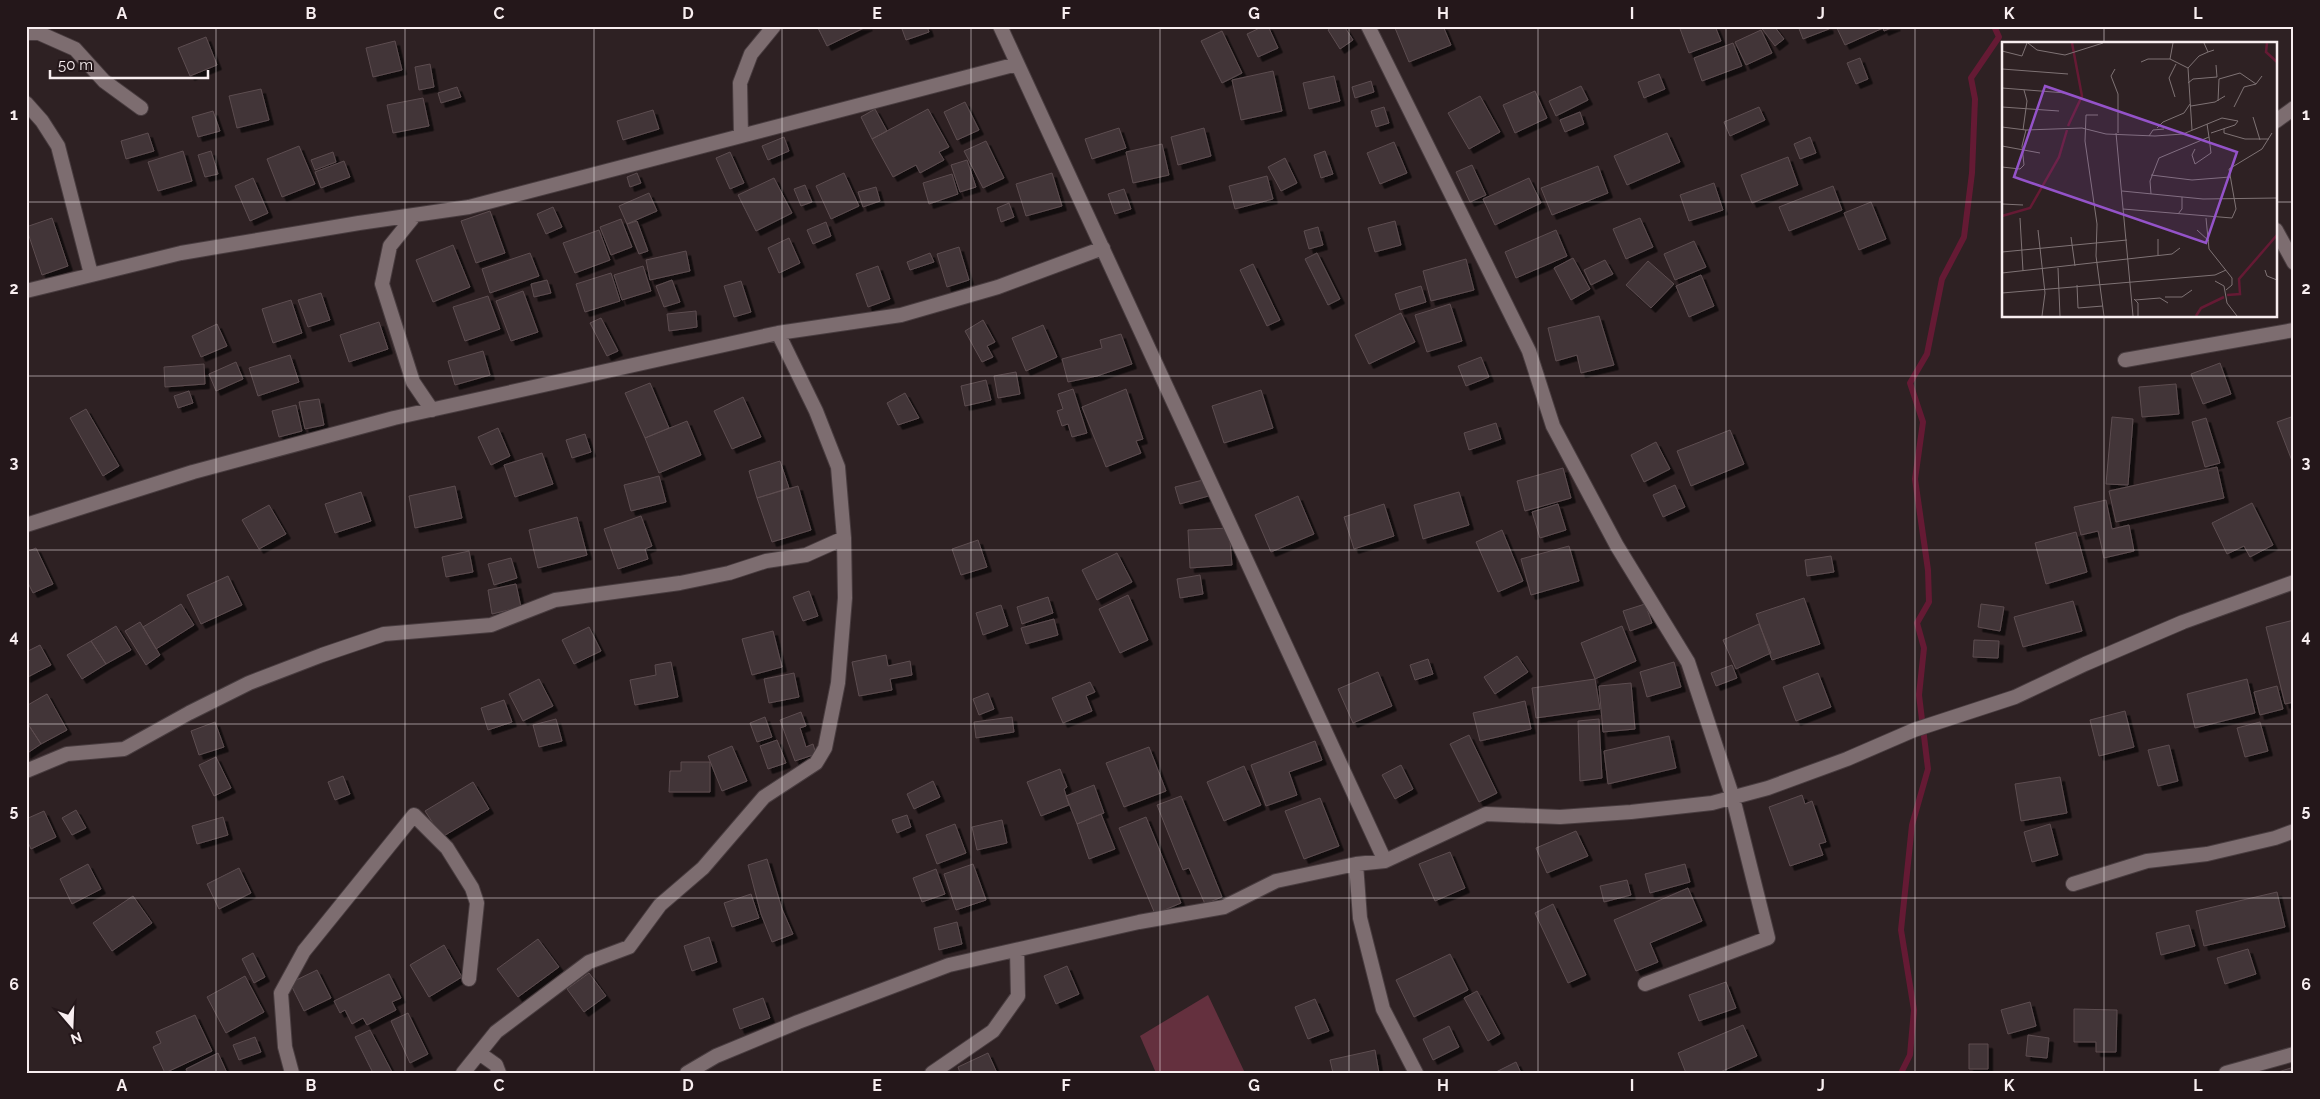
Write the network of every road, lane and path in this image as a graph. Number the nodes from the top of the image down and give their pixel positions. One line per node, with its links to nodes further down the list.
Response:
1 (774, 26): 10 (street)
2 (1000, 26): 5 (street)
3 (1368, 26): 25 (street)
4 (26, 33): 7 (street)
5 (1017, 64): 10 (street); 13 (street)
6 (26, 103): 15 (street)
7 (141, 108)
8 (2294, 108): 9 (street)
9 (2278, 120)
10 (741, 136): 11 (street)
11 (415, 215): 15 (street); 20 (street)
12 (2278, 234): 14 (street)
13 (1103, 248): 18 (street); 27 (street)
14 (2294, 263)
15 (91, 274): 16 (street)
16 (26, 291)
17 (2294, 330): 19 (street)
18 (778, 333): 20 (street); 22 (street)
19 (2125, 360)
20 (432, 410): 21 (street)
21 (26, 525)
22 (844, 538): 24 (street); 33 (street)
23 (2294, 582): 25 (street)
24 (26, 770)
25 (1733, 798): 27 (street); 32 (street)
26 (2294, 831): 29 (street)
27 (1385, 861): 28 (street)
28 (1356, 864): 30 (street); 41 (street)
29 (2073, 884)
30 (1017, 950): 35 (street); 39 (street)
31 (468, 979): 36 (street)
32 (1645, 984)
33 (479, 1053): 37 (street); 38 (street)
34 (2294, 1054): 42 (street)
35 (948, 1067): 40 (street)
36 (292, 1073)
37 (463, 1073)
38 (499, 1073)
39 (687, 1073)
40 (932, 1073)
41 (1416, 1073)
42 (2226, 1073)

